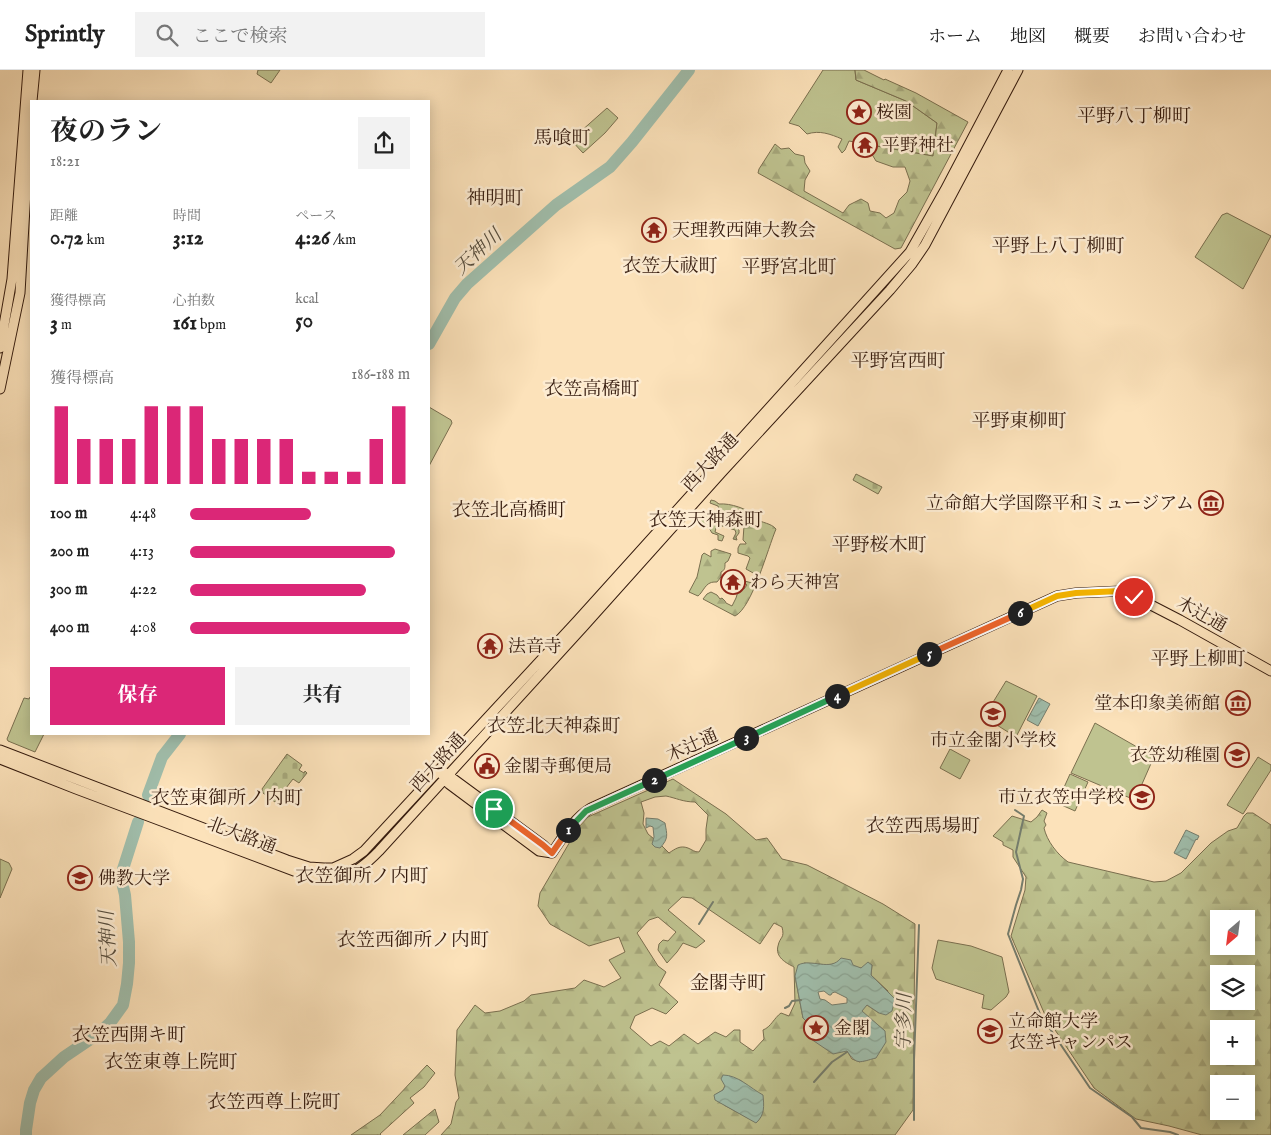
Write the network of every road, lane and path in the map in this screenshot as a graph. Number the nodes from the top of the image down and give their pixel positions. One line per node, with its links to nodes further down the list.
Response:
1 (28, 70): 7 (main road)
2 (35, 70): 5 (main road)
3 (1008, 70): 12 (main road, 西大路通)
4 (1018, 70): 13 (main road, 西大路通)
5 (31, 100)
6 (30, 120): 8 (main road)
7 (0, 348)
8 (0, 389)
9 (1271, 671): 13 (main road, 木辻通)
10 (0, 750): 14 (main road, 北大路通)
11 (0, 759): 15 (main road, 北大路通)
12 (440, 769): 13 (main road); 14 (main road, 西大路通)
13 (446, 777): 15 (main road, 西大路通)
14 (334, 868)
15 (336, 878)

